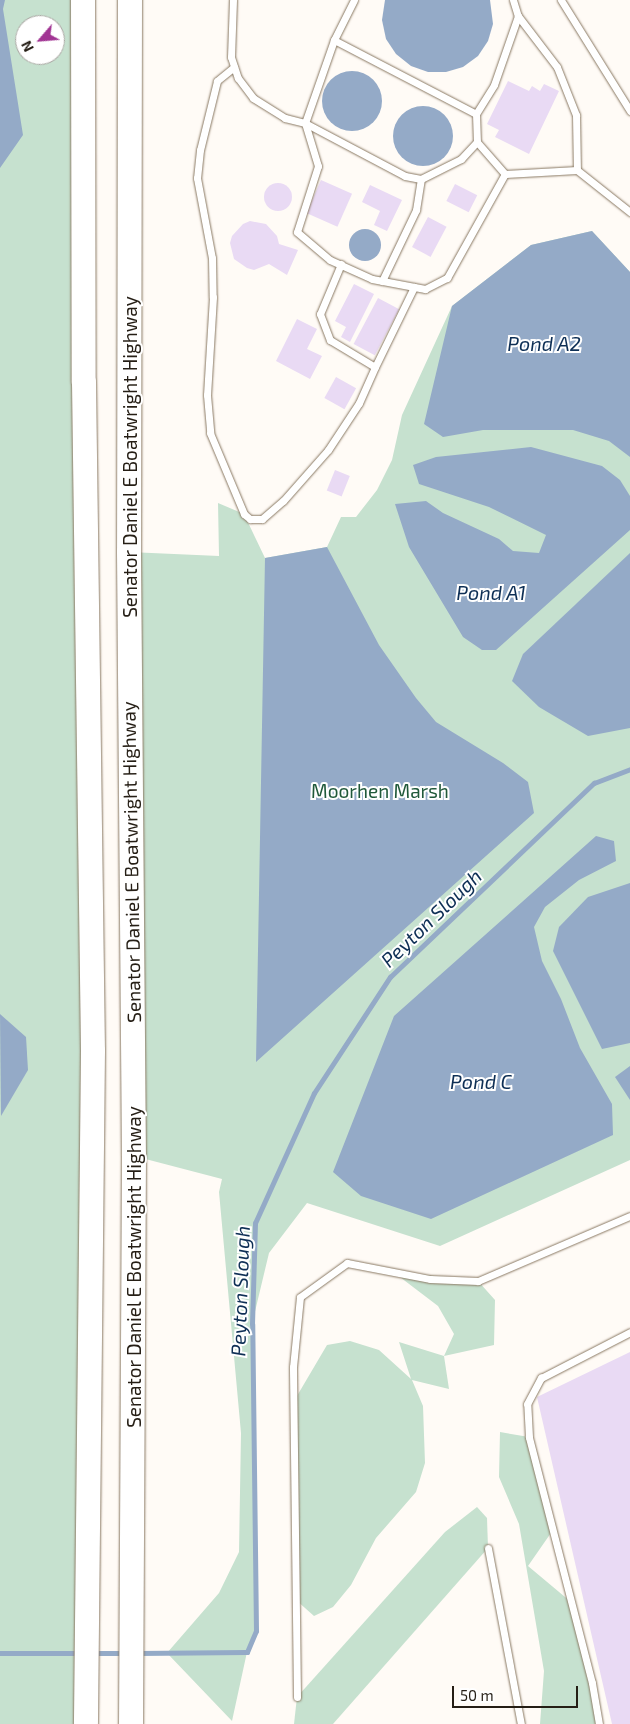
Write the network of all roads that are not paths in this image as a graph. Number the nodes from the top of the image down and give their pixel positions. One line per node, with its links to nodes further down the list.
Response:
1 (83, 0): 26 (highway, Senator Daniel E Boatwright Highway)
2 (130, 0): 27 (highway, Senator Daniel E Boatwright Highway)
3 (233, 0): 9 (lane)
4 (354, 0): 8 (lane)
5 (513, 0): 7 (lane)
6 (560, 0): 10 (lane)
7 (518, 16): 11 (lane); 14 (lane)
8 (334, 40): 11 (lane); 12 (lane)
9 (234, 67): 12 (lane); 21 (lane)
10 (630, 111)
11 (476, 114): 13 (lane)
12 (305, 123): 16 (lane); 18 (lane)
13 (477, 142): 15 (lane); 16 (lane)
14 (577, 170): 15 (lane); 17 (lane)
15 (505, 174): 20 (lane)
16 (420, 179): 19 (lane)
17 (630, 212)
18 (341, 264): 19 (lane); 21 (lane)
19 (382, 281): 20 (lane)
20 (414, 288): 21 (lane)
21 (375, 367)
22 (630, 1216): 25 (lane)
23 (630, 1332): 29 (lane)
24 (488, 1548): 28 (lane)
25 (297, 1697)
26 (86, 1724)
27 (131, 1724)
28 (521, 1724)
29 (599, 1724)

